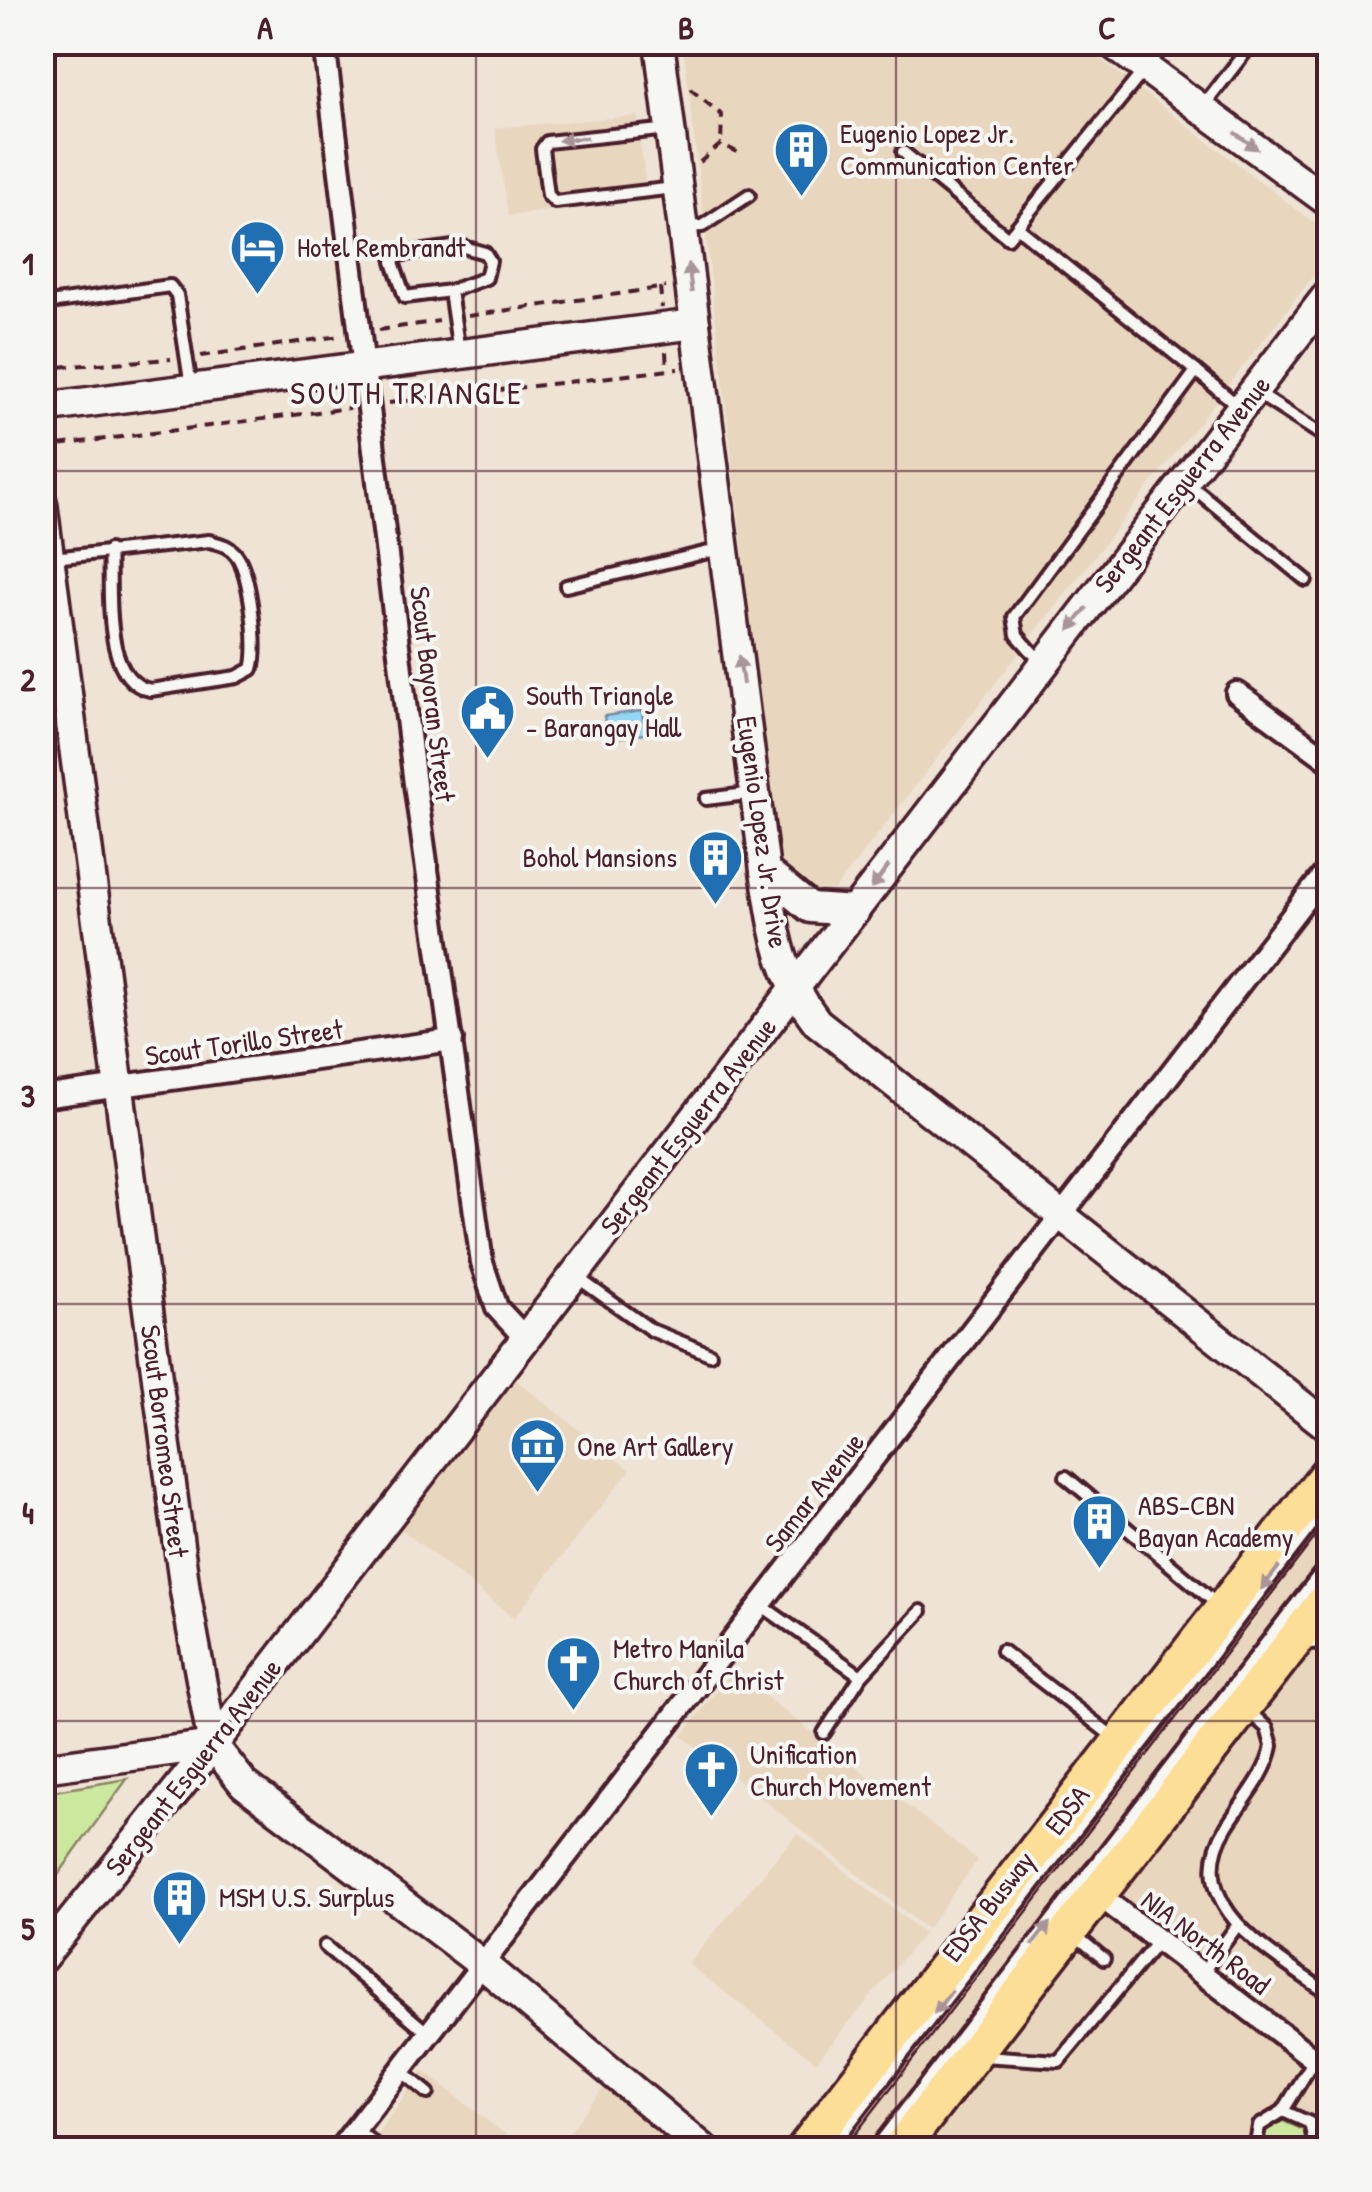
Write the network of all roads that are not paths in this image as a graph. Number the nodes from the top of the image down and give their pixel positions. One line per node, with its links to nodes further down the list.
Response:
1 (324, 42): 20 (street, Scout Bayoran Street)
2 (659, 42): 8 (street, Eugenio Lopez Jr. Drive)
3 (1110, 42): 6 (street)
4 (1167, 42): 6 (lane)
5 (1253, 42): 7 (lane)
6 (1146, 69): 7 (street); 14 (lane)
7 (1202, 109): 12 (street, one-way to 12)
8 (670, 129): 10 (street, Eugenio Lopez Jr. Drive); 10 (lane, one-way to 10)
9 (903, 152): 14 (lane)
10 (676, 176): 13 (street, Eugenio Lopez Jr. Drive)
11 (749, 195): 13 (lane)
12 (1330, 202)
13 (693, 226): 18 (street, Eugenio Lopez Jr. Drive, one-way to 13)
14 (1017, 228): 21 (lane)
15 (450, 291): 15 (lane); 19 (lane)
16 (1330, 292): 23 (street, Sergeant Esguerra Avenue)
17 (42, 304): 22 (lane)
18 (695, 324): 19 (street); 28 (street, Eugenio Lopez Jr. Drive)
19 (459, 353): 20 (street)
20 (364, 366): 22 (street); 42 (street, Scout Bayoran Street)
21 (1196, 370): 23 (lane); 33 (lane)
22 (192, 388): 24 (street)
23 (1247, 399): 25 (lane); 26 (street, Sergeant Esguerra Avenue)
24 (42, 408)
25 (1330, 440)
26 (1184, 481): 31 (lane); 33 (street, Sergeant Esguerra Avenue, one-way to 33)
27 (42, 503): 30 (street, Scout Borromeo Street)
28 (726, 547): 32 (lane); 36 (street, Eugenio Lopez Jr. Drive, one-way to 28)
29 (109, 550): 29 (lane); 30 (lane)
30 (49, 558): 43 (street, Scout Borromeo Street)
31 (1306, 580)
32 (566, 586)
33 (1043, 664): 40 (street, Sergeant Esguerra Avenue, one-way to 40)
34 (1238, 693): 35 (street)
35 (1330, 761)
36 (758, 793): 37 (lane); 39 (street, Eugenio Lopez Jr. Drive)
37 (706, 799)
38 (1330, 867): 45 (street, Samar Avenue)
39 (765, 871): 40 (street); 41 (street, Eugenio Lopez Jr. Drive)
40 (855, 911): 41 (street, Sergeant Esguerra Avenue)
41 (793, 990): 45 (street, Eugenio Lopez Jr. Drive); 46 (street, Sergeant Esguerra Avenue)
42 (452, 1040): 43 (street, Scout Torillo Street); 47 (street, Scout Bayoran Street)
43 (119, 1087): 44 (street, Scout Torillo Street); 65 (street, Scout Borromeo Street)
44 (42, 1097)
45 (1062, 1214): 49 (street, Eugenio Lopez Jr. Drive); 55 (street, Samar Avenue)
46 (572, 1273): 47 (street, Sergeant Esguerra Avenue); 48 (lane)
47 (525, 1338): 65 (street, Sergeant Esguerra Avenue)
48 (710, 1354)
49 (1330, 1428)
50 (1330, 1471): 56 (highway, EDSA)
51 (1066, 1477): 56 (lane)
52 (1330, 1501): 88 (lane, EDSA Busway, one-way to 88)
53 (1330, 1560): 89 (lane, one-way to 53)
54 (1330, 1595): 59 (highway)
55 (762, 1606): 61 (lane); 74 (street, Samar Avenue)
56 (1223, 1609): 64 (highway, EDSA)
57 (922, 1611): 61 (lane)
58 (1330, 1641): 59 (lane)
59 (1290, 1645): 62 (highway)
60 (1002, 1651): 64 (lane)
61 (861, 1676): 63 (lane)
62 (1243, 1706): 67 (highway); 68 (lane)
63 (824, 1733)
64 (1120, 1742): 87 (highway, EDSA)
65 (213, 1745): 66 (street); 72 (street, Sergeant Esguerra Avenue); 74 (street, Scout Borromeo Street)
66 (42, 1768)
67 (1097, 1894): 69 (highway); 70 (street, NIA North Road)
68 (1236, 1926): 75 (lane); 76 (lane)
69 (1069, 1930): 73 (lane); 78 (highway)
70 (1158, 1940): 75 (street, NIA North Road); 78 (lane)
71 (325, 1946): 77 (lane)
72 (42, 1958)
73 (1104, 1959)
74 (482, 1964): 77 (street, Samar Avenue); 84 (street, Scout Borromeo Street)
75 (1202, 1972): 79 (street, NIA North Road)
76 (1330, 1994)
77 (428, 2034): 80 (street, Samar Avenue)
78 (972, 2055): 90 (highway)
79 (1322, 2066): 82 (lane)
80 (400, 2070): 81 (lane); 83 (street, Samar Avenue)
81 (428, 2094)
82 (1283, 2112): 91 (lane); 92 (lane)
83 (355, 2129): 85 (street, Samar Avenue); 86 (lane)
84 (687, 2144)
85 (339, 2150)
86 (382, 2150)
87 (804, 2150)
88 (830, 2150)
89 (874, 2150)
90 (900, 2150)
91 (1255, 2150)
92 (1316, 2150)

